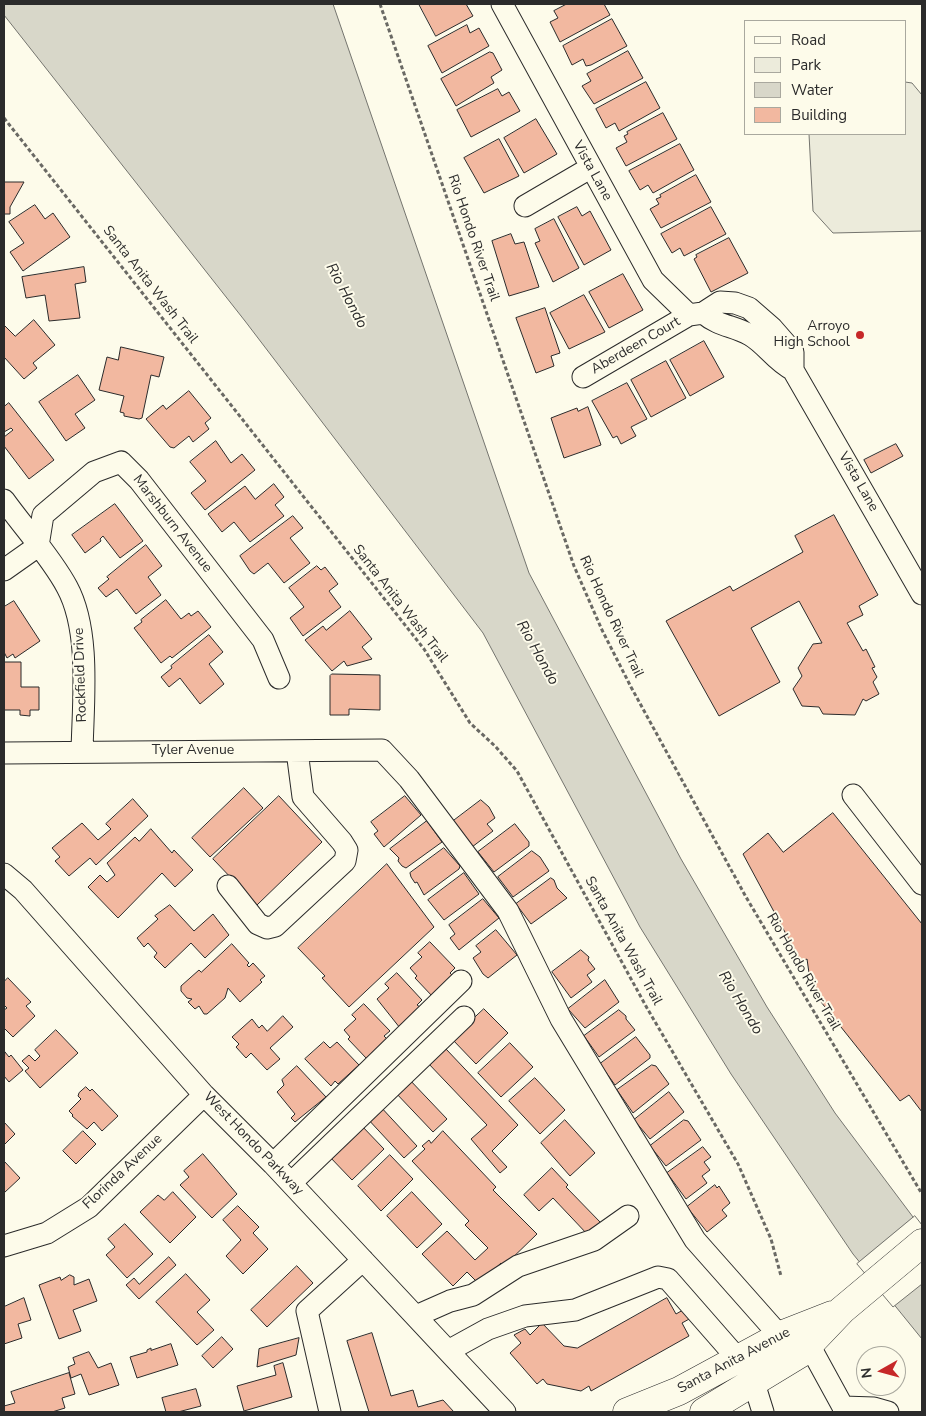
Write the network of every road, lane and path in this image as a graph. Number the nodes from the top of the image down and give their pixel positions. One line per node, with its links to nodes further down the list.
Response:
1 (380, 4): 25 (path, Rio Hondo River Trail)
2 (502, 4): 4 (street, Vista Lane)
3 (4, 118): 30 (path, Santa Anita Wash Trail)
4 (590, 168): 5 (street); 6 (street, Vista Lane)
5 (525, 206)
6 (696, 314): 7 (street, Aberdeen Court); 11 (street, Vista Lane)
7 (583, 377)
8 (4, 500): 9 (street, Rockfield Drive)
9 (38, 546): 10 (street); 12 (street, Marshburn Avenue); 14 (street, Rockfield Drive)
10 (4, 570)
11 (922, 594)
12 (280, 678)
13 (297, 751): 14 (street, Tyler Avenue); 19 (street); 32 (street, Tyler Avenue)
14 (82, 752): 15 (street, Tyler Avenue)
15 (4, 753)
16 (853, 795): 18 (street)
17 (4, 874): 22 (street, West Hondo Parkway)
18 (922, 884)
19 (228, 886)
20 (461, 982): 23 (street)
21 (464, 1017): 24 (street)
22 (204, 1095): 23 (street, West Hondo Parkway); 28 (street, Florinda Avenue)
23 (273, 1164): 24 (street, West Hondo Parkway)
24 (291, 1183): 29 (street, West Hondo Parkway)
25 (922, 1194)
26 (628, 1216): 31 (street)
27 (922, 1243): 32 (main road, Santa Anita Avenue)
28 (4, 1246)
29 (363, 1260): 31 (street, West Hondo Parkway); 37 (street)
30 (781, 1276)
31 (416, 1316): 33 (street, West Hondo Parkway)
32 (796, 1336): 34 (main road, Santa Anita Avenue); 35 (main road, Santa Anita Avenue); 36 (street)
33 (448, 1351): 34 (street); 38 (street, West Hondo Parkway)
34 (738, 1359): 39 (main road, Santa Anita Avenue)
35 (754, 1383): 40 (main road, Santa Anita Avenue); 41 (street)
36 (844, 1409): 42 (street)
37 (330, 1412)
38 (506, 1412)
39 (627, 1412)
40 (704, 1412)
41 (763, 1412)
42 (888, 1412)

